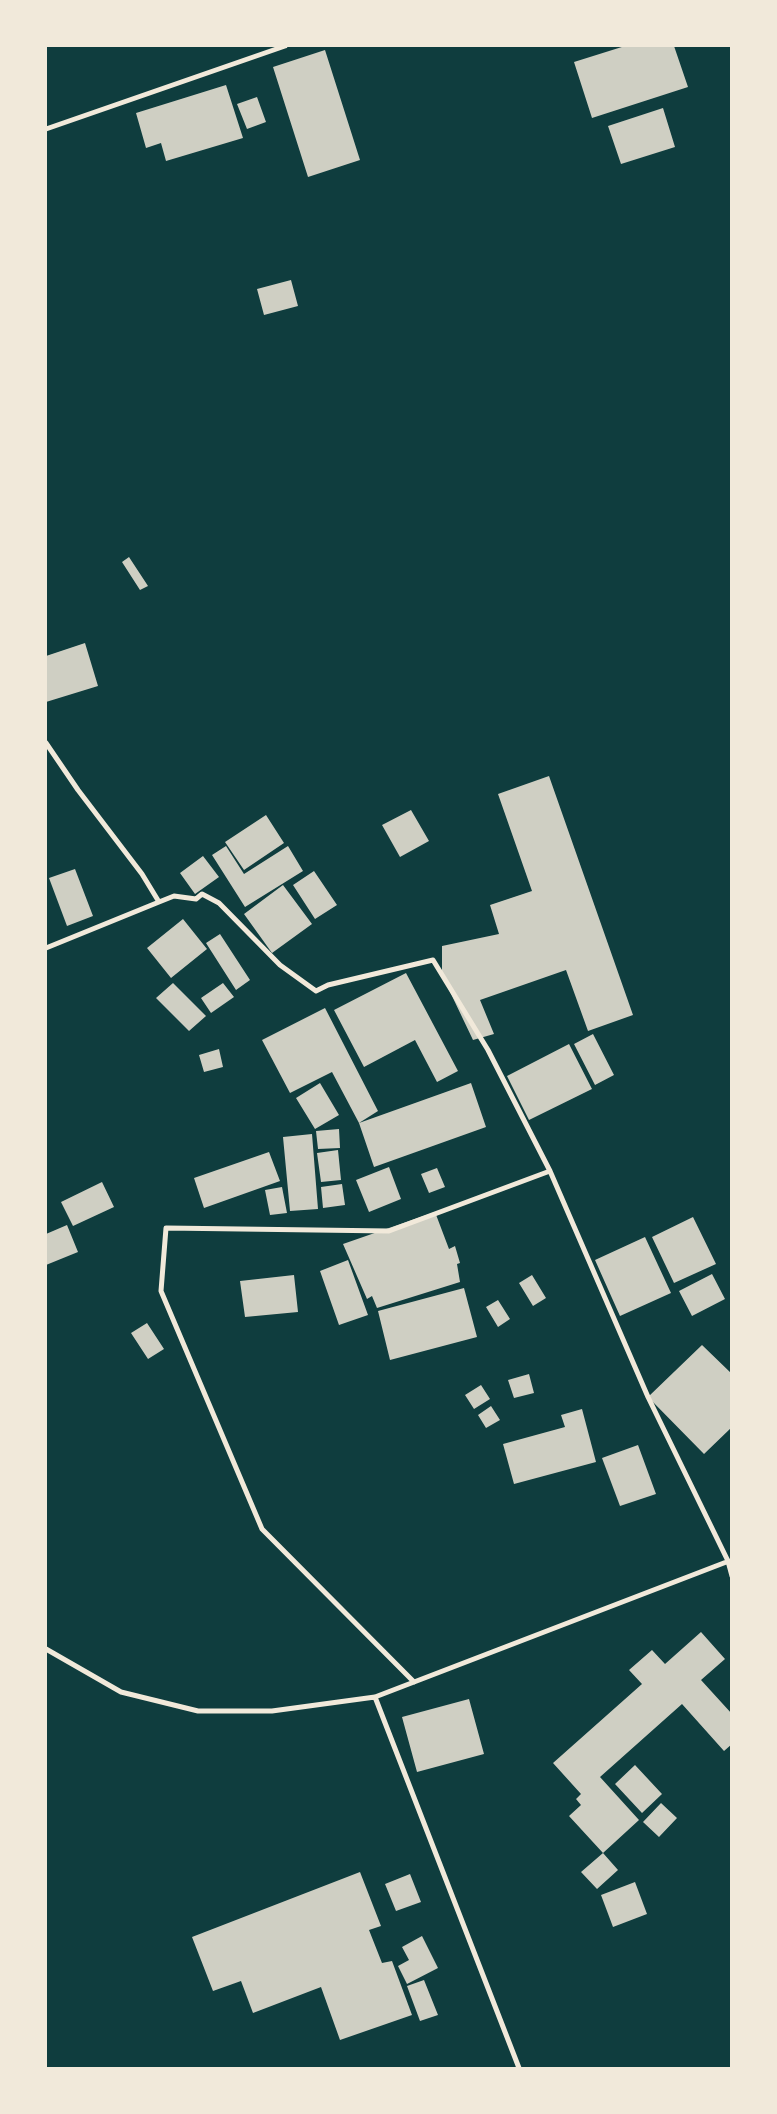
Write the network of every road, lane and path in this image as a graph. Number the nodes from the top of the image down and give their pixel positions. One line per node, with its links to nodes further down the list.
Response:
1 (285, 46): 2 (lane)
2 (46, 129)
3 (46, 743): 4 (lane)
4 (159, 902): 5 (lane); 6 (lane)
5 (46, 948)
6 (550, 1171): 7 (lane); 10 (lane)
7 (730, 1561): 8 (lane); 10 (lane)
8 (732, 1576)
9 (46, 1649): 11 (lane)
10 (414, 1682): 11 (lane)
11 (375, 1696): 12 (lane)
12 (519, 2068)

